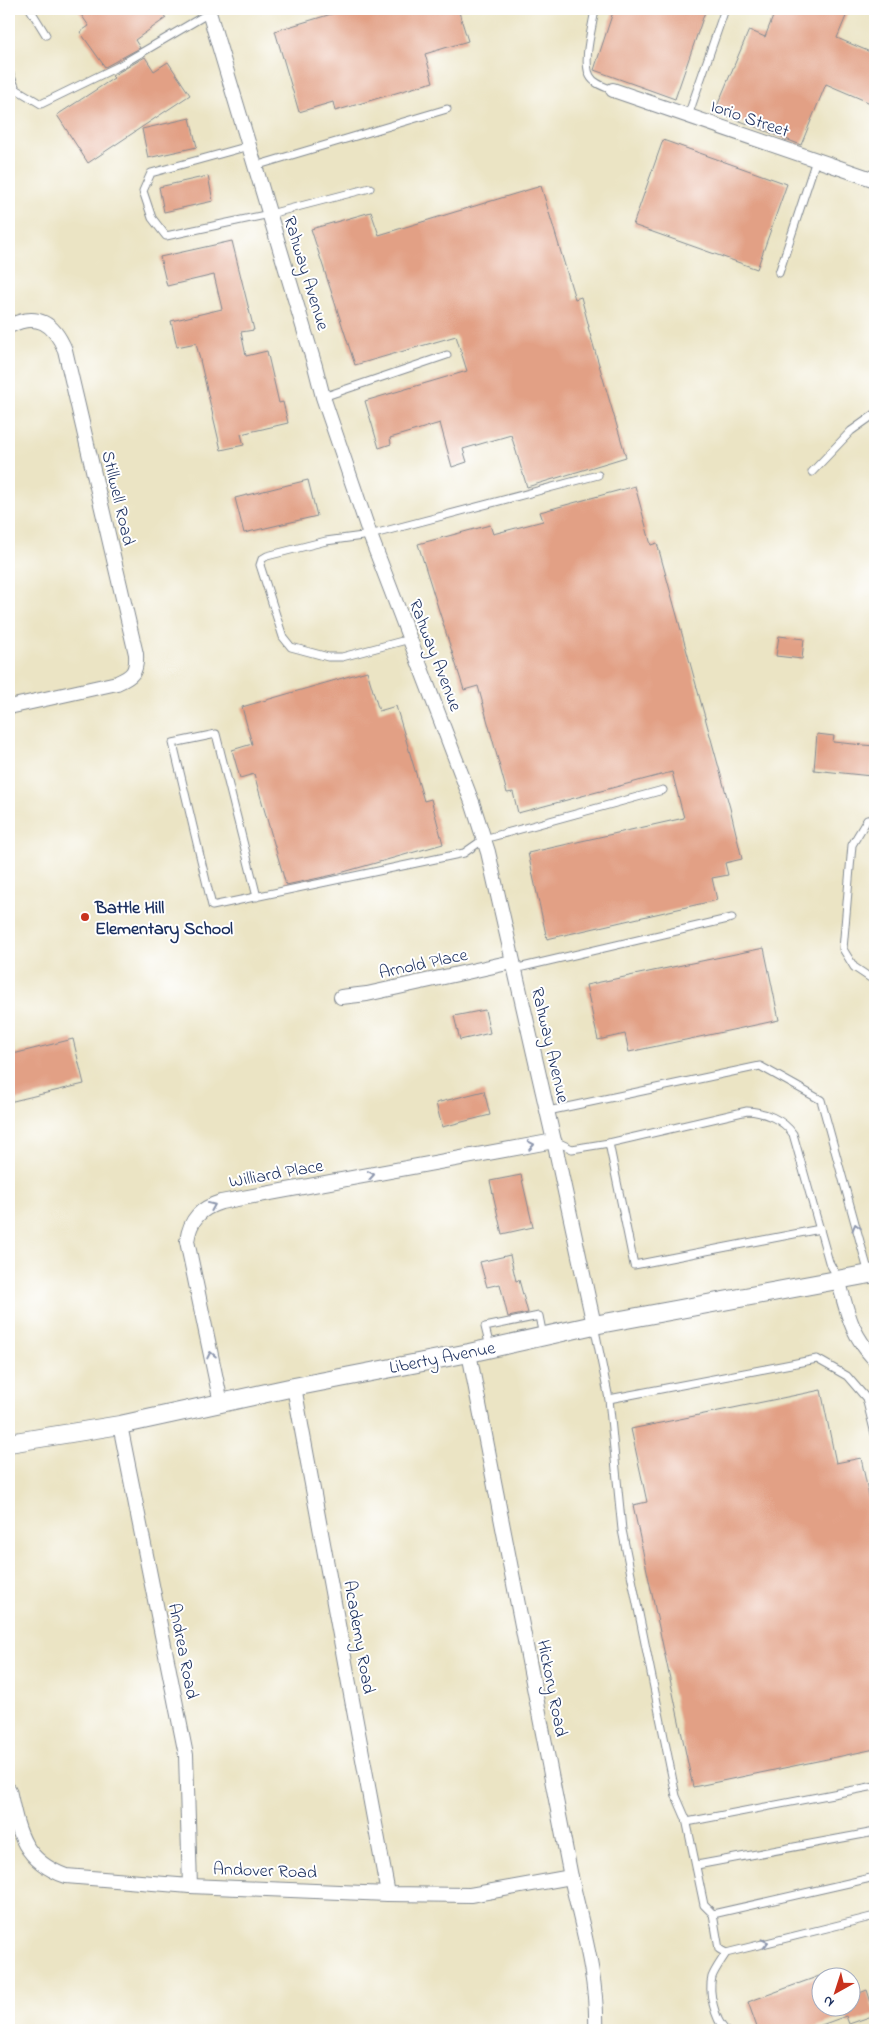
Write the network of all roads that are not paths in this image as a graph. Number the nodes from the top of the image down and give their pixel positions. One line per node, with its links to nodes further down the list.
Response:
1 (30, 9): 5 (lane)
2 (595, 9): 7 (lane)
3 (725, 9): 9 (lane)
4 (208, 11): 6 (lane); 10 (street, Rahway Avenue)
5 (46, 35)
6 (9, 72)
7 (613, 90): 9 (street, Iorio Street)
8 (447, 109): 12 (lane)
9 (688, 116): 11 (street, Iorio Street)
10 (250, 146): 12 (street, Rahway Avenue); 15 (lane)
11 (816, 160): 13 (street, Iorio Street); 16 (lane)
12 (255, 166): 15 (street, Rahway Avenue)
13 (875, 180)
14 (370, 188): 15 (lane)
15 (270, 214): 19 (street, Rahway Avenue)
16 (779, 273)
17 (9, 326): 25 (street, Stillwell Road)
18 (447, 355): 19 (lane)
19 (323, 398): 23 (street, Rahway Avenue)
20 (875, 414): 21 (lane)
21 (812, 472)
22 (598, 475): 23 (lane)
23 (370, 535): 24 (street, Rahway Avenue); 24 (lane)
24 (410, 639): 28 (street, Rahway Avenue)
25 (9, 707)
26 (663, 790): 28 (lane)
27 (875, 819): 32 (lane)
28 (484, 839): 29 (lane); 31 (street, Rahway Avenue)
29 (257, 896): 29 (lane)
30 (732, 918): 31 (lane)
31 (513, 966): 33 (street, Arnold Place); 34 (street, Rahway Avenue)
32 (875, 981)
33 (341, 997)
34 (548, 1111): 35 (street, Rahway Avenue); 38 (lane, one-way to 34)
35 (554, 1141): 36 (lane); 40 (street, Rahway Avenue); 45 (street, Williard Place, one-way to 35)
36 (609, 1143): 37 (lane); 37 (lane)
37 (820, 1229): 39 (lane)
38 (872, 1274): 39 (street, Liberty Avenue)
39 (838, 1279): 40 (street, Liberty Avenue); 42 (street)
40 (594, 1325): 41 (street, Liberty Avenue); 44 (lane)
41 (469, 1353): 43 (street, Liberty Avenue); 54 (street, Hickory Road)
42 (875, 1360)
43 (294, 1387): 45 (street, Liberty Avenue); 57 (street, Academy Road)
44 (609, 1399): 47 (lane); 51 (lane)
45 (221, 1402): 46 (street, Liberty Avenue)
46 (120, 1425): 48 (street, Liberty Avenue); 56 (street, Andrea Road)
47 (875, 1434)
48 (9, 1444)
49 (875, 1786): 51 (lane)
50 (9, 1790): 56 (street, Andover Road)
51 (687, 1822): 53 (lane)
52 (875, 1832): 53 (lane)
53 (697, 1865): 58 (lane)
54 (571, 1877): 57 (street, Andover Road); 61 (street, Hickory Road)
55 (875, 1877): 58 (lane)
56 (190, 1886): 57 (street, Andover Road)
57 (388, 1894)
58 (713, 1914): 60 (lane)
59 (875, 1916): 60 (lane, one-way to 59)
60 (726, 1953): 62 (lane)
61 (596, 2030)
62 (724, 2030)

